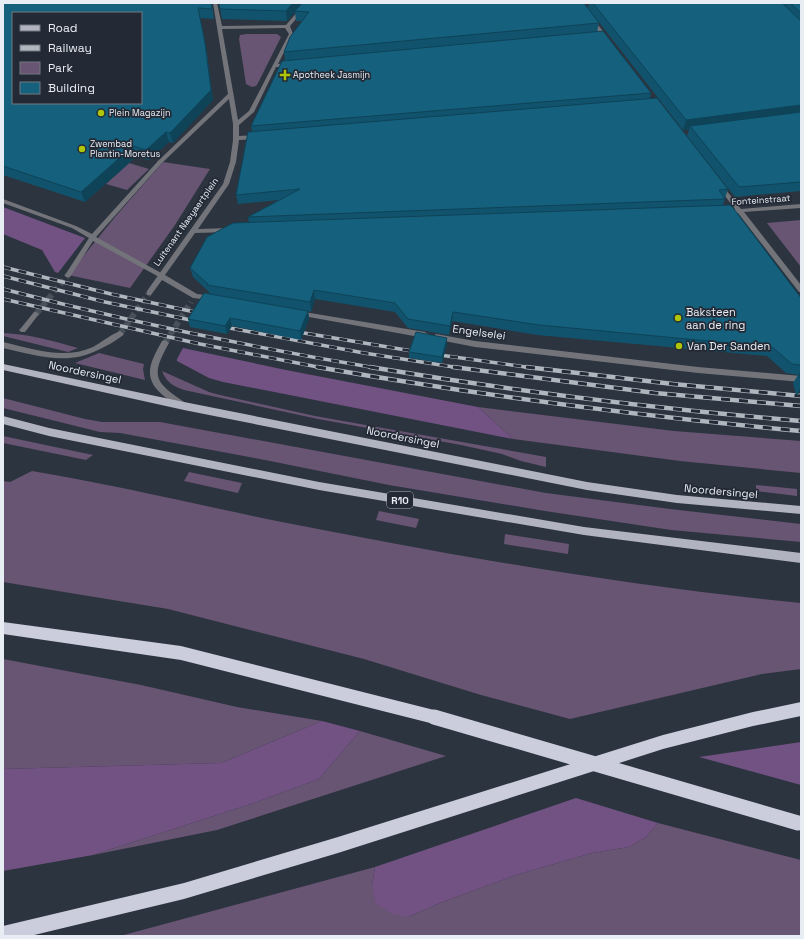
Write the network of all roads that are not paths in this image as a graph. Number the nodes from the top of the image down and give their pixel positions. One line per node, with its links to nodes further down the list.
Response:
1 (215, 3): 5 (street)
2 (308, 3): 4 (street)
3 (582, 5): 6 (street)
4 (288, 26): 5 (street); 10 (street)
5 (220, 28): 11 (street)
6 (603, 35): 7 (street); 8 (street)
7 (596, 36)
8 (613, 47)
9 (298, 64): 10 (street)
10 (274, 66): 12 (street)
11 (231, 94): 12 (street, Luitenant Naeyaertplein); 22 (street)
12 (236, 124): 14 (street, Luitenant Naeyaertplein)
13 (261, 136): 14 (street)
14 (237, 138): 21 (street, Luitenant Naeyaertplein)
15 (717, 181): 18 (street)
16 (3, 201): 22 (street)
17 (801, 206): 18 (street, Fonteinstraat)
18 (740, 211): 19 (street, Fonteinstraat); 25 (street)
19 (716, 212)
20 (234, 230): 21 (street)
21 (194, 231): 24 (street, Luitenant Naeyaertplein)
22 (92, 238): 23 (street); 24 (street)
23 (68, 276)
24 (161, 276): 26 (street, Luitenant Naeyaertplein); 27 (street)
25 (801, 290)
26 (149, 293)
27 (195, 296): 28 (street); 29 (street)
28 (218, 300)
29 (191, 302)
30 (288, 312): 37 (street, Engelselei)
31 (36, 314): 32 (street)
32 (23, 330)
33 (120, 334): 35 (street)
34 (165, 343): 38 (street)
35 (3, 345)
36 (3, 367): 38 (main road, Noordersingel)
37 (801, 379)
38 (184, 406): 40 (main road, Noordersingel)
39 (3, 420): 41 (main road, R10)
40 (801, 510)
41 (801, 558)
42 (3, 628): 44 (highway, bridge)
43 (801, 709): 45 (highway)
44 (800, 824)
45 (3, 934)

